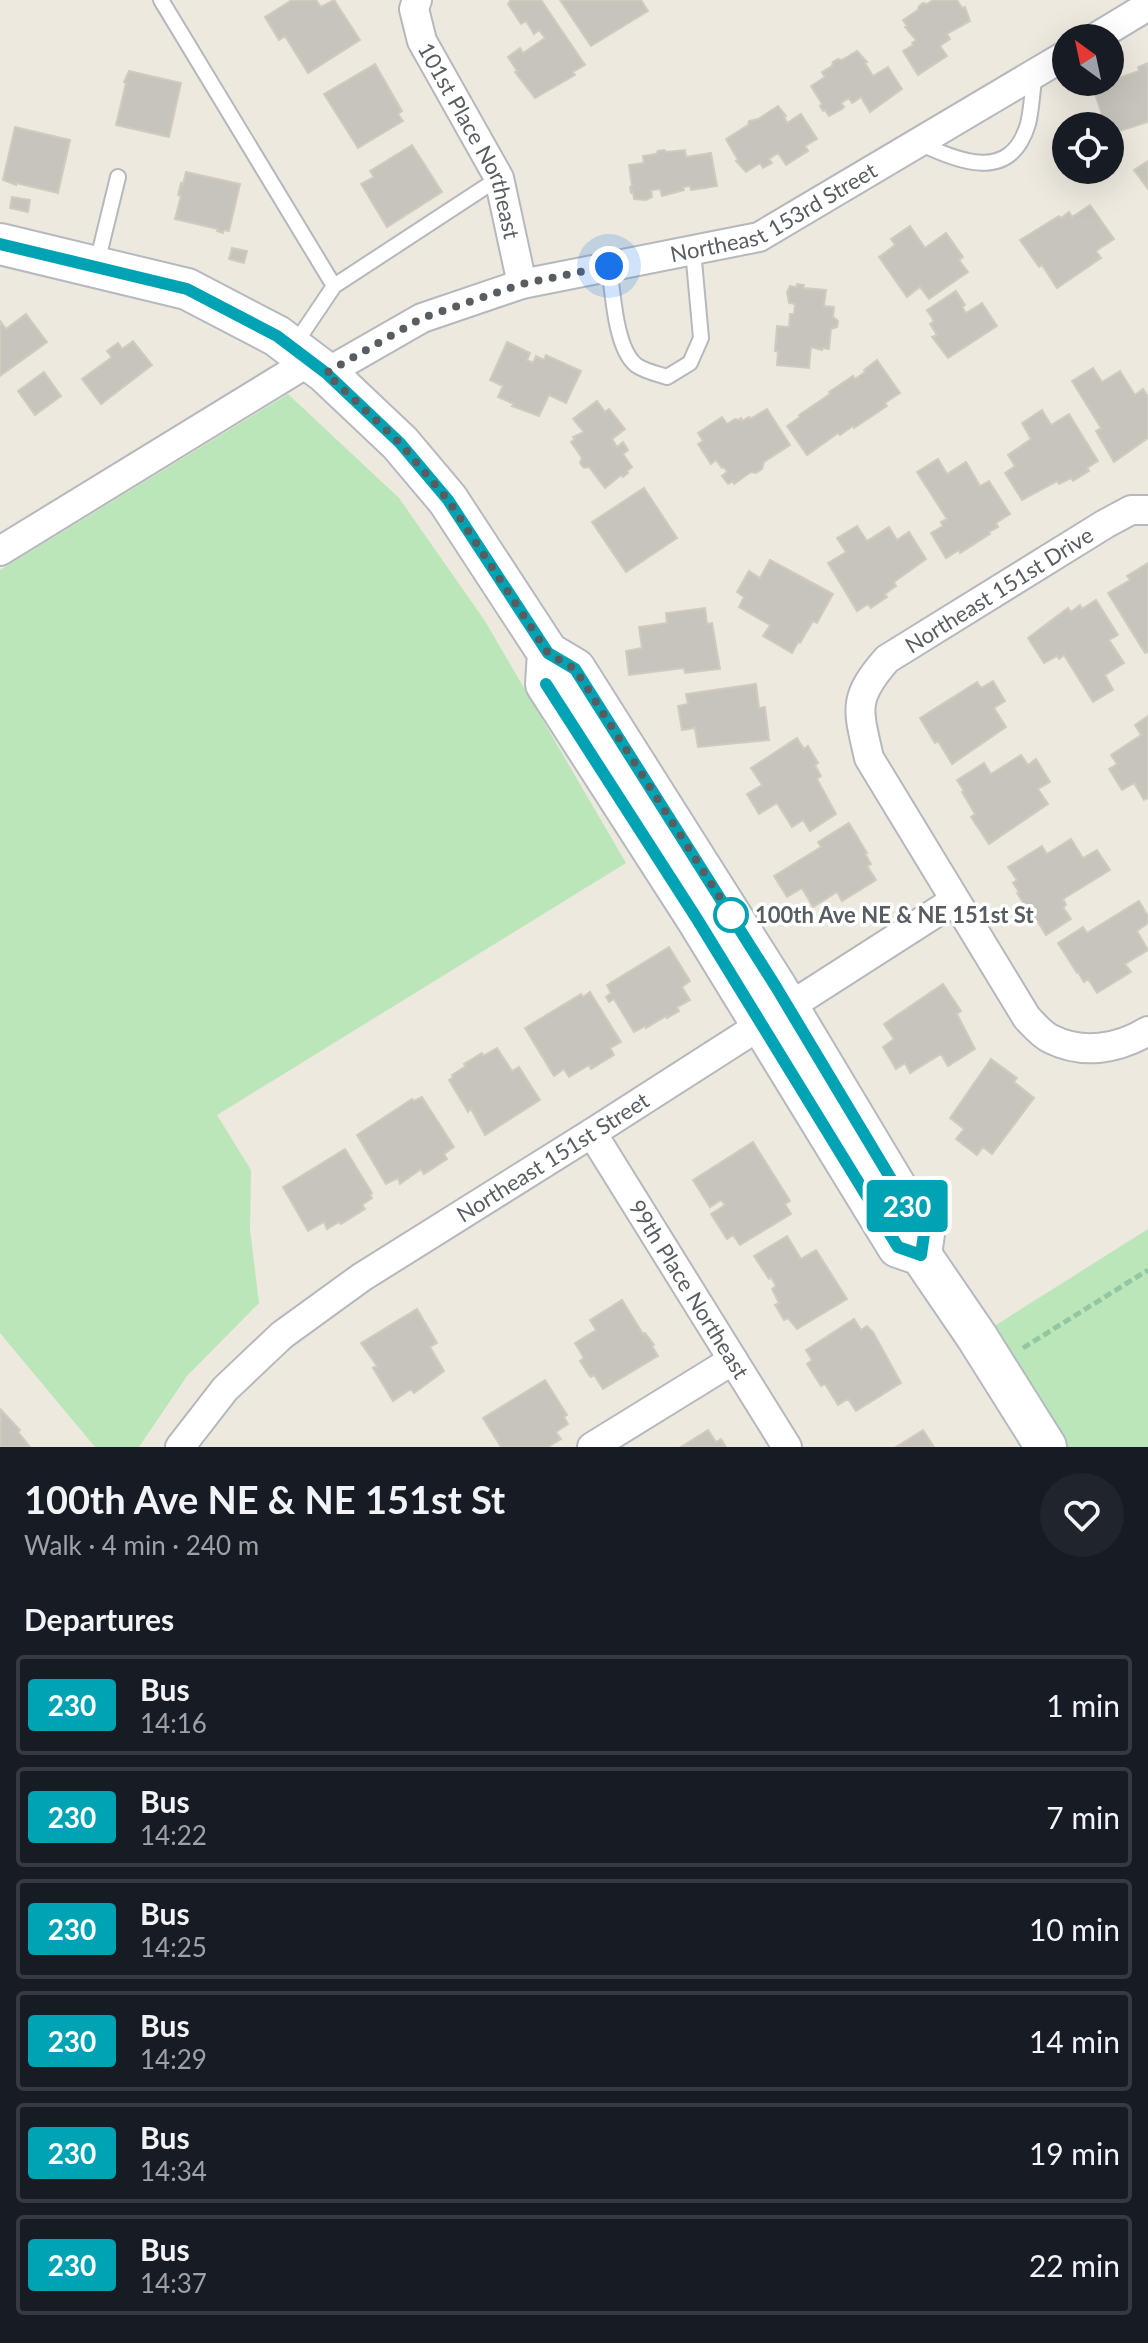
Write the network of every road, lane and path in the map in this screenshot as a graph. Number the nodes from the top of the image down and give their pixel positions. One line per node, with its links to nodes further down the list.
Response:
1 (161, 0): 15 (lane)
2 (417, 0): 9 (street, 101st Place Northeast)
3 (1148, 6): 4 (street)
4 (1118, 24)
5 (1052, 64): 6 (street, Northeast 153rd Street)
6 (1035, 74): 7 (street, Northeast 153rd Street); 7 (lane)
7 (919, 143): 11 (street, Northeast 153rd Street)
8 (118, 177): 13 (lane)
9 (499, 178): 14 (street, 101st Place Northeast); 15 (lane)
10 (0, 244): 13 (main road)
11 (693, 250): 12 (street, Northeast 153rd Street); 12 (lane)
12 (609, 266): 14 (street, Northeast 153rd Street)
13 (96, 267): 16 (main road)
14 (522, 284): 16 (street, Northeast 153rd Street)
15 (334, 286): 16 (lane)
16 (309, 360): 18 (street, Northeast 153rd Street); 20 (main road)
17 (1148, 510): 19 (street, Northeast 151st Drive)
18 (0, 551)
19 (954, 901): 20 (street, Northeast 151st Street); 21 (street)
20 (775, 1016): 22 (street, Northeast 151st Street); 25 (main road)
21 (1148, 1031)
22 (592, 1133): 24 (street, 99th Place Northeast); 26 (street, Northeast 151st Street)
23 (1148, 1270): 25 (path)
24 (733, 1360): 27 (street); 28 (street, 99th Place Northeast)
25 (995, 1365): 29 (main road)
26 (180, 1447)
27 (592, 1447)
28 (787, 1447)
29 (1046, 1447)

